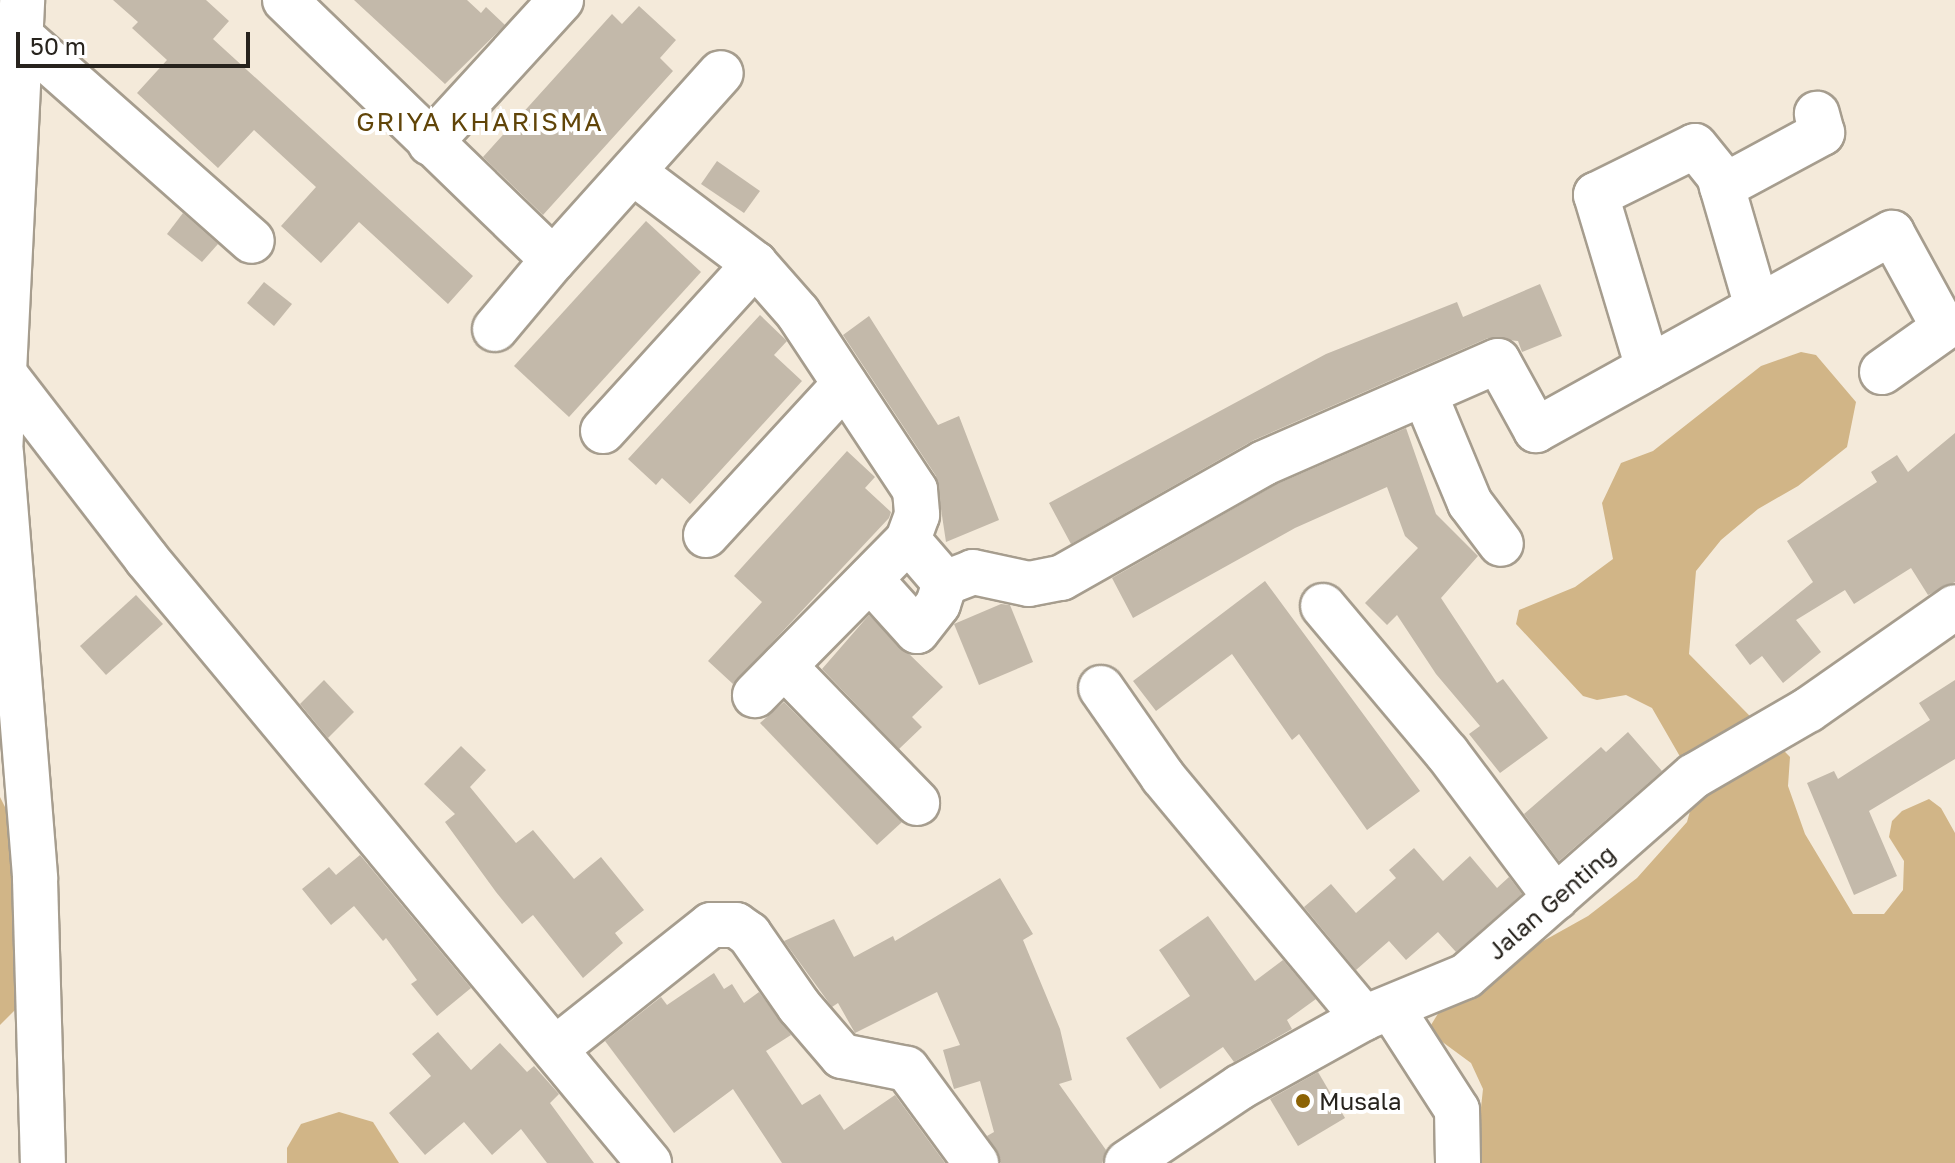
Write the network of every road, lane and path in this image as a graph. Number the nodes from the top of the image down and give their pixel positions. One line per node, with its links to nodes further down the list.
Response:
1 (285, 0): 7 (street)
2 (561, 0): 7 (street)
3 (20, 17): 6 (street); 10 (street)
4 (721, 73): 8 (street)
5 (1817, 114): 9 (street)
6 (6, 138): 16 (street)
7 (430, 143): 11 (street)
8 (633, 172): 11 (street); 12 (street)
9 (1722, 187): 13 (street); 15 (street)
10 (252, 241)
11 (553, 260): 14 (street)
12 (755, 264): 18 (street); 20 (street)
13 (1757, 307): 15 (street); 17 (street)
14 (495, 329)
15 (1648, 368): 19 (street)
16 (3, 372): 21 (street); 33 (street)
17 (1882, 372)
18 (845, 384): 22 (street); 23 (street)
19 (1425, 395): 24 (street); 26 (street)
20 (603, 431)
21 (0, 454): 34 (street)
22 (706, 535)
23 (908, 540): 25 (street); 26 (street)
24 (1501, 544)
25 (870, 579): 26 (street); 30 (street)
26 (945, 583)
27 (1323, 606): 31 (street)
28 (1955, 607): 31 (street, Jalan Genting)
29 (1101, 688): 32 (street)
30 (917, 803)
31 (1556, 898): 32 (street, Jalan Genting)
32 (1378, 1013): 37 (street, Jalan Genting); 38 (street)
33 (555, 1049): 35 (street); 36 (street)
34 (43, 1163)
35 (649, 1163)
36 (976, 1163)
37 (1127, 1163)
38 (1458, 1163)

